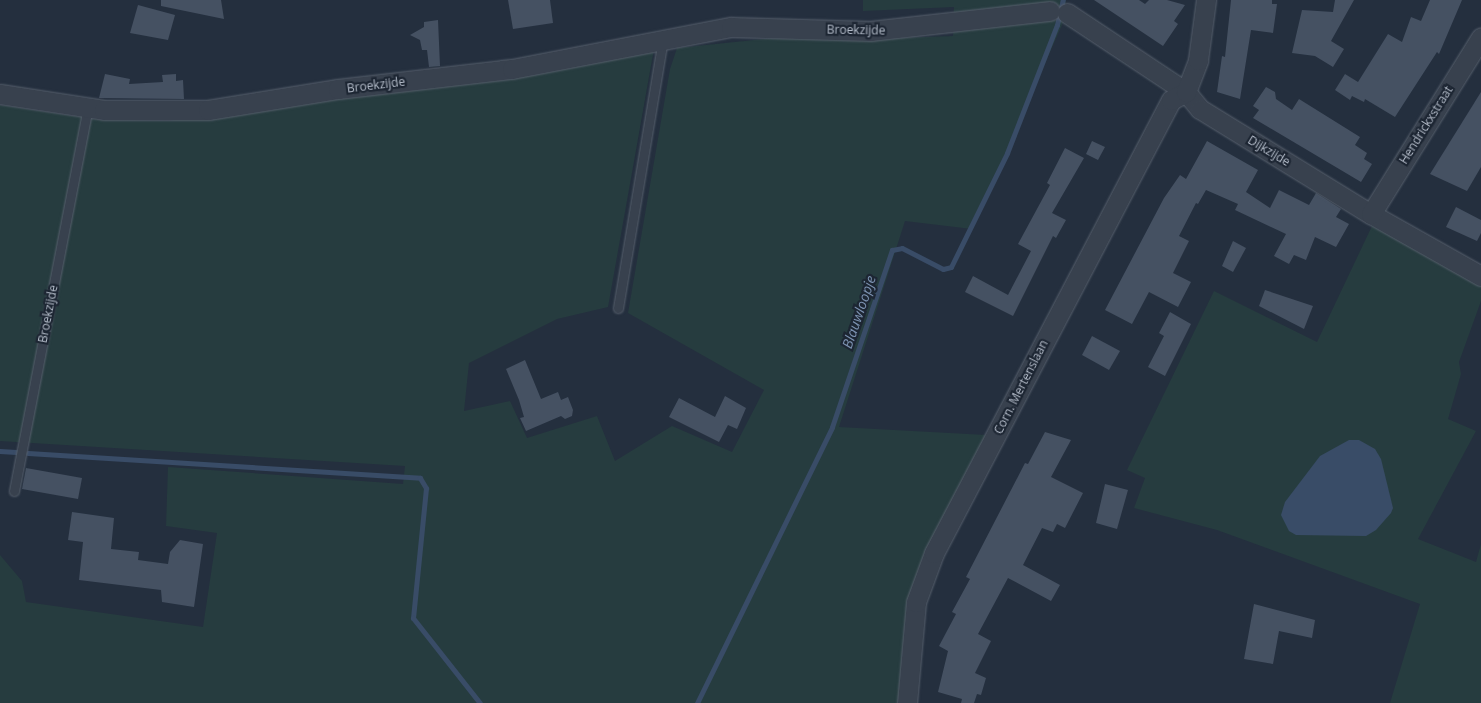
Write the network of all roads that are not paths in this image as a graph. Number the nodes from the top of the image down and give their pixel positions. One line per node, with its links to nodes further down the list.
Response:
1 (1206, 0): 5 (street)
2 (1059, 12): 4 (street, Broekzijde); 5 (street, Dijkzijde)
3 (1481, 37): 8 (street, Hendrickxstraat)
4 (662, 38): 7 (street, Broekzijde); 10 (lane)
5 (1186, 92): 8 (street, Dijkzijde); 12 (street, Corn. Mertenslaan)
6 (0, 94): 7 (street, Broekzijde)
7 (88, 108): 11 (lane, Broekzijde)
8 (1371, 214): 9 (street, Dijkzijde)
9 (1481, 276)
10 (618, 308)
11 (14, 491)
12 (907, 703)

